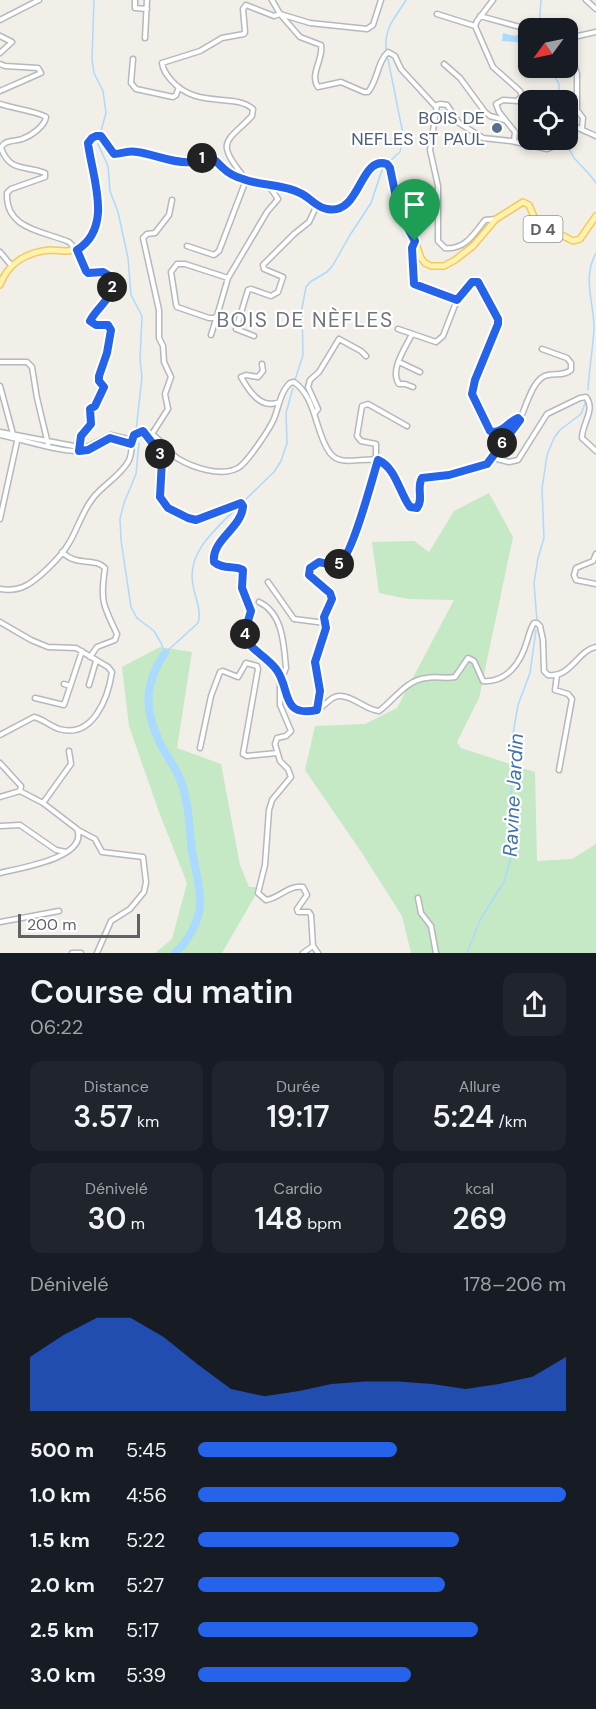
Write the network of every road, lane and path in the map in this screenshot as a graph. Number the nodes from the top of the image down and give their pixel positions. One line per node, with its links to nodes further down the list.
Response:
1 (39, 0): 13 (street)
2 (135, 0): 8 (street)
3 (147, 0): 8 (street)
4 (273, 0): 10 (street)
5 (381, 0): 10 (street)
6 (493, 0): 12 (street)
7 (586, 0): 9 (street)
8 (147, 9): 19 (street)
9 (596, 9)
10 (280, 14): 25 (street); 28 (street)
11 (437, 14): 14 (street)
12 (480, 16): 14 (street); 15 (street)
13 (0, 20)
14 (475, 26): 29 (street)
15 (518, 27)
16 (596, 32): 18 (street)
17 (0, 36): 20 (street)
18 (578, 36)
19 (145, 38)
20 (0, 53)
21 (133, 59): 25 (street)
22 (0, 64): 26 (street)
23 (444, 64): 29 (street)
24 (577, 78): 31 (street)
25 (179, 87): 35 (street)
26 (0, 91)
27 (0, 104): 43 (street)
28 (436, 108): 33 (street); 40 (street)
29 (506, 120): 33 (street)
30 (578, 127): 31 (street)
31 (582, 128): 32 (street)
32 (596, 136)
33 (514, 141): 34 (street)
34 (518, 142)
35 (243, 179): 36 (main road); 42 (street); 43 (main road)
36 (269, 186): 38 (main road); 46 (street)
37 (172, 200): 68 (street)
38 (317, 206): 41 (main road, D 4); 53 (street)
39 (596, 216): 40 (main road, D 4)
40 (496, 219): 41 (main road, D 4)
41 (415, 241): 48 (street)
42 (187, 246)
43 (75, 250): 45 (main road); 72 (street)
44 (0, 252): 45 (street)
45 (11, 265): 47 (main road)
46 (228, 278): 49 (street); 49 (street)
47 (0, 285)
48 (457, 300): 51 (street); 64 (street)
49 (217, 316): 52 (street)
50 (398, 329): 51 (street)
51 (412, 334): 57 (street)
52 (210, 335)
53 (254, 336)
54 (542, 349): 64 (street)
55 (366, 356): 63 (street)
56 (0, 362): 71 (street)
57 (399, 362): 59 (street); 61 (street)
58 (262, 364): 62 (street)
59 (420, 372)
60 (0, 386): 69 (street)
61 (413, 387)
62 (280, 401): 63 (street); 68 (street)
63 (315, 414): 75 (street)
64 (520, 419): 74 (street)
65 (407, 426): 75 (street)
66 (143, 431): 68 (street); 70 (street); 89 (street)
67 (0, 433): 69 (street)
68 (152, 434)
69 (16, 436): 71 (street); 76 (street)
70 (131, 442): 72 (street); 77 (street)
71 (48, 444): 72 (street)
72 (79, 449)
73 (596, 451): 74 (street)
74 (493, 458): 75 (street)
75 (375, 460): 84 (street)
76 (0, 519)
77 (62, 552): 81 (street); 87 (street)
78 (596, 554): 80 (street)
79 (268, 582): 84 (street)
80 (596, 584)
81 (0, 589)
82 (259, 603): 89 (street)
83 (0, 622): 86 (street)
84 (325, 623): 95 (street)
85 (596, 647): 90 (street)
86 (82, 651): 87 (street); 92 (street)
87 (90, 657): 88 (street)
88 (96, 661): 93 (street); 96 (street)
89 (280, 674): 95 (street); 99 (street)
90 (556, 675): 95 (street); 101 (street)
91 (64, 684): 92 (street)
92 (70, 686): 94 (street)
93 (89, 686)
94 (35, 698)
95 (317, 710)
96 (0, 735)
97 (200, 748): 99 (street)
98 (69, 751): 104 (street)
99 (277, 753): 112 (street)
100 (0, 763): 102 (street)
101 (559, 770)
102 (20, 791): 103 (street); 104 (street)
103 (0, 797)
104 (43, 803): 106 (street)
105 (0, 826): 107 (street)
106 (78, 830): 107 (street); 115 (street)
107 (67, 853): 108 (street)
108 (0, 873)
109 (418, 898): 118 (street)
110 (59, 911): 111 (street)
111 (0, 922)
112 (313, 946): 116 (street); 117 (street)
113 (72, 953): 114 (street)
114 (81, 953)
115 (97, 953)
116 (303, 953)
117 (318, 953)
118 (436, 953)

